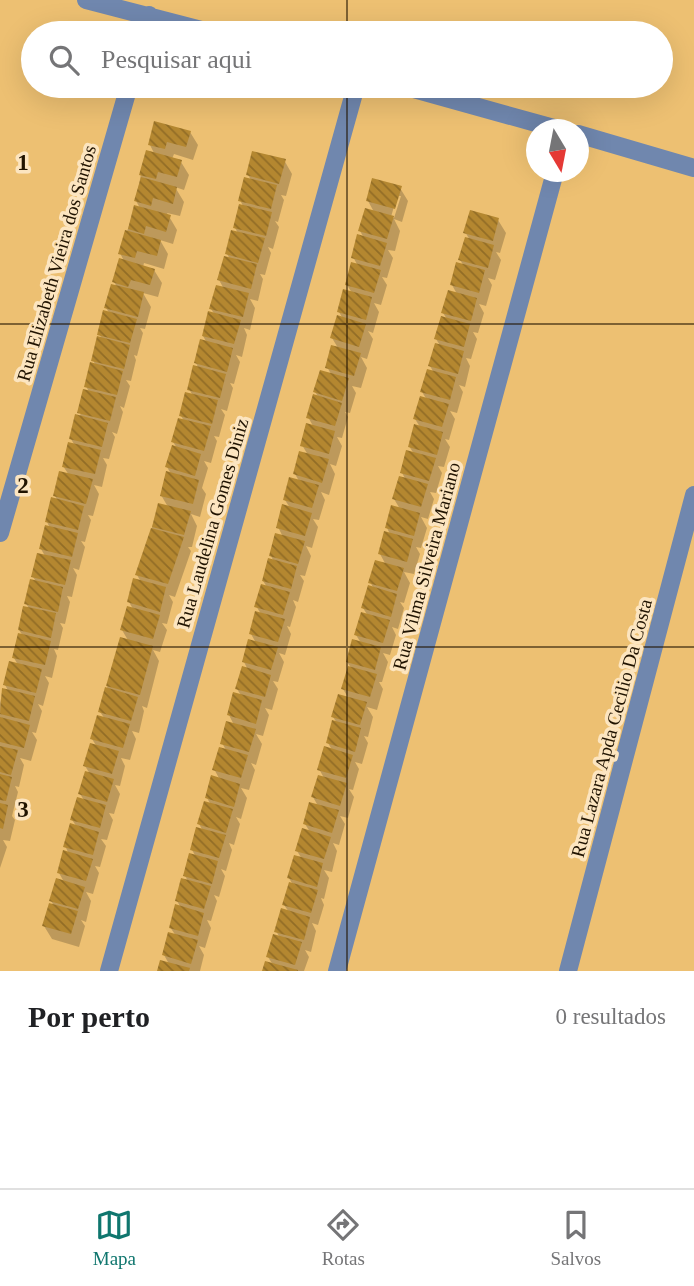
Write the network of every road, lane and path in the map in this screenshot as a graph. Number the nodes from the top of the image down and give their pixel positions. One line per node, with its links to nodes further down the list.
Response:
1 (86, 0): 2 (street)
2 (149, 15): 3 (street); 4 (street)
3 (147, 21)
4 (171, 21)
5 (125, 98): 13 (street, Rua Elizabeth Vieira dos Santos)
6 (353, 98): 14 (street, Rua Laudelina Gomes Diniz)
7 (446, 98): 8 (street)
8 (526, 120)
9 (589, 137): 10 (street)
10 (694, 168)
11 (552, 182): 15 (street, Rua Vilma Silveira Mariano)
12 (694, 495): 16 (street, Rua Lazara Apda Cecilio Da Costa)
13 (0, 533)
14 (109, 971)
15 (337, 971)
16 (568, 971)

